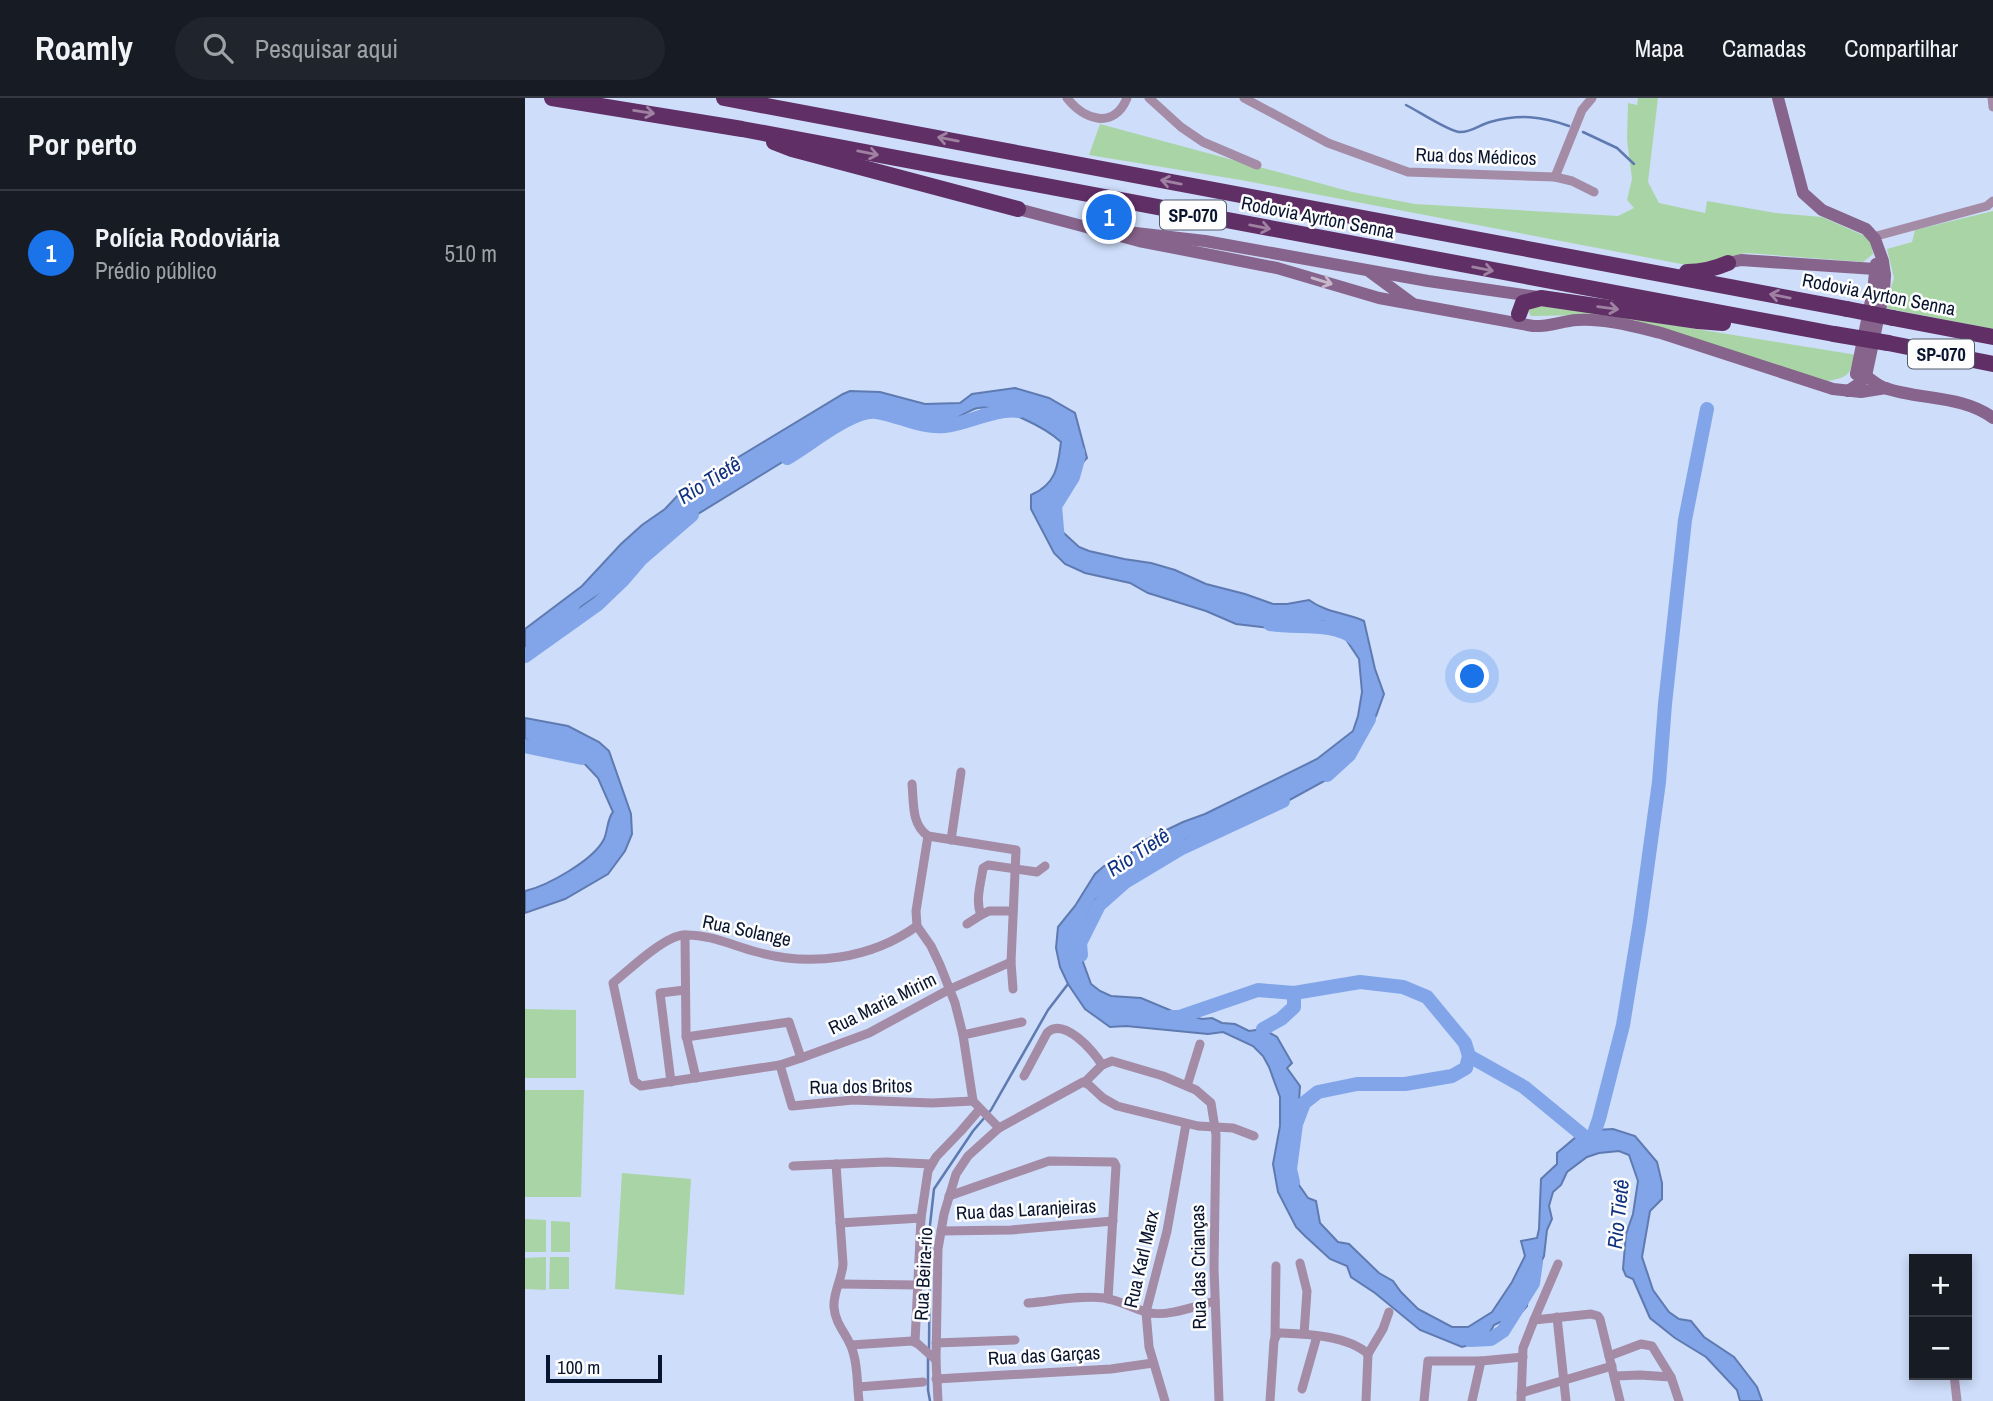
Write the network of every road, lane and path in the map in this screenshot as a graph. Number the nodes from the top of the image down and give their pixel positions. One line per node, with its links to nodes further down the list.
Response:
1 (552, 98): 11 (highway, Rodovia Ayrton Senna / SP-070, one-way to 11)
2 (725, 98): 19 (highway, Rodovia Ayrton Senna / SP-070, one-way to 2)
3 (1067, 98): 4 (street)
4 (1127, 98)
5 (1149, 98): 12 (street)
6 (1244, 98): 13 (street, Rua dos Médicos)
7 (1592, 98): 13 (street)
8 (1778, 98): 18 (street)
9 (1992, 98): 10 (street)
10 (1993, 107)
11 (742, 129): 16 (highway); 30 (highway, Rodovia Ayrton Senna / SP-070, one-way to 30)
12 (1257, 165)
13 (1555, 177): 14 (street, Rua dos Médicos)
14 (1594, 192)
15 (1993, 201): 18 (street)
16 (1018, 209): 17 (street)
17 (1085, 227): 22 (street); 28 (street, one-way to 28)
18 (1873, 237): 23 (street)
19 (1522, 247): 20 (highway); 24 (highway, Rodovia Ayrton Senna / SP-070)
20 (1728, 263): 21 (street, Rodovia Ayrton Senna); 24 (highway)
21 (1851, 268): 23 (street, Rodovia Ayrton Senna); 25 (street, Rodovia Ayrton Senna)
22 (1367, 270): 26 (street); 28 (street)
23 (1880, 272): 25 (street); 36 (street)
24 (1732, 287): 32 (highway, Rodovia Ayrton Senna / SP-070, one-way to 24, bridge)
25 (1873, 291): 36 (street)
26 (1506, 292): 27 (street); 29 (street)
27 (1541, 298): 29 (highway); 30 (highway, one-way to 30)
28 (1417, 306): 31 (street)
29 (1519, 314): 31 (street)
30 (1757, 320): 33 (highway, Rodovia Ayrton Senna / SP-070, bridge)
31 (1533, 326): 37 (street)
32 (1993, 337)
33 (1966, 359): 34 (highway, Rodovia Ayrton Senna / SP-070); 35 (highway)
34 (1993, 364)
35 (1993, 371)
36 (1861, 375): 37 (street); 38 (street); 39 (street)
37 (1822, 385): 39 (street)
38 (1886, 388): 39 (street); 40 (street)
39 (1848, 391)
40 (1993, 418)
41 (961, 772): 44 (street)
42 (912, 784): 43 (street)
43 (928, 835): 44 (street); 50 (street)
44 (951, 840): 46 (street)
45 (1045, 866): 46 (street)
46 (1015, 868): 47 (street); 48 (street)
47 (1013, 911): 48 (street); 52 (street)
48 (981, 915): 49 (street)
49 (967, 924)
50 (917, 926): 51 (street, Rua Solange); 53 (street)
51 (685, 936): 55 (street); 67 (street, Rua Solange)
52 (1011, 962): 53 (street, Rua Maria Mirim); 54 (street)
53 (950, 989): 57 (street); 60 (street, Rua Maria Mirim)
54 (1013, 989)
55 (685, 990): 58 (street); 65 (street)
56 (1022, 1022): 57 (street)
57 (963, 1035): 69 (street)
58 (686, 1037): 60 (street); 64 (street)
59 (1200, 1044): 68 (street)
60 (801, 1058): 61 (street, Rua Maria Mirim)
61 (780, 1065): 64 (street, Rua Maria Mirim); 69 (street, Rua dos Britos)
62 (1102, 1065): 63 (street); 66 (street); 68 (street)
63 (1024, 1076)
64 (696, 1078): 65 (street, Rua Maria Mirim)
65 (671, 1082): 67 (street, Rua Maria Mirim)
66 (1085, 1082): 71 (street); 72 (street, Rua Beira-rio)
67 (641, 1086)
68 (1187, 1086): 73 (street)
69 (973, 1101): 70 (street)
70 (981, 1111): 72 (street); 76 (street)
71 (1186, 1124): 73 (street); 91 (street, Rua Karl Marx)
72 (996, 1126): 78 (street, Rua Beira-rio)
73 (1215, 1130): 74 (street); 89 (street, Rua das Crianças)
74 (1254, 1136)
75 (836, 1164): 76 (street); 77 (street); 81 (street)
76 (931, 1164): 79 (street)
77 (793, 1166)
78 (949, 1196): 80 (street); 82 (street, Rua Beira-rio)
79 (921, 1218): 81 (street); 87 (street)
80 (1113, 1221): 82 (street, Rua das Laranjeiras); 88 (street)
81 (840, 1223): 86 (street)
82 (941, 1231): 99 (street, Rua Beira-rio)
83 (1300, 1263): 95 (street)
84 (1558, 1264): 94 (street)
85 (1276, 1266): 96 (street)
86 (839, 1284): 87 (street); 100 (street)
87 (918, 1285): 101 (street)
88 (1108, 1299): 90 (street); 91 (street)
89 (1215, 1301): 91 (street); 120 (street, Rua das Crianças)
90 (1028, 1303)
91 (1146, 1312): 107 (street, Rua Karl Marx)
92 (1389, 1312): 102 (street)
93 (1556, 1317): 94 (street); 103 (street); 112 (street)
94 (1534, 1320): 104 (street)
95 (1304, 1334): 96 (street); 97 (street)
96 (1276, 1336): 121 (street)
97 (1317, 1336): 102 (street); 115 (street)
98 (1016, 1340): 99 (street)
99 (936, 1343): 105 (street, Rua Beira-rio)
100 (851, 1345): 101 (street); 114 (street)
101 (919, 1345): 105 (street)
102 (1368, 1354): 122 (street)
103 (1609, 1356): 108 (street); 110 (street)
104 (1523, 1357): 106 (street); 116 (street)
105 (934, 1358): 109 (street, Rua Beira-rio)
106 (1481, 1362): 123 (street); 124 (street)
107 (1153, 1363): 109 (street, Rua das Garças); 119 (street, Rua Karl Marx)
108 (1614, 1371): 110 (street); 112 (street); 126 (street)
109 (936, 1379): 118 (street, Rua Beira-rio)
110 (1673, 1380): 127 (street)
111 (1955, 1380): 128 (street)
112 (1564, 1381): 116 (street); 125 (street)
113 (923, 1382): 114 (street)
114 (858, 1387): 117 (street)
115 (1302, 1388)
116 (1521, 1397)
117 (859, 1401)
118 (938, 1401)
119 (1165, 1401)
120 (1219, 1401)
121 (1270, 1401)
122 (1366, 1401)
123 (1424, 1401)
124 (1472, 1401)
125 (1566, 1401)
126 (1620, 1401)
127 (1679, 1401)
128 (1957, 1401)

